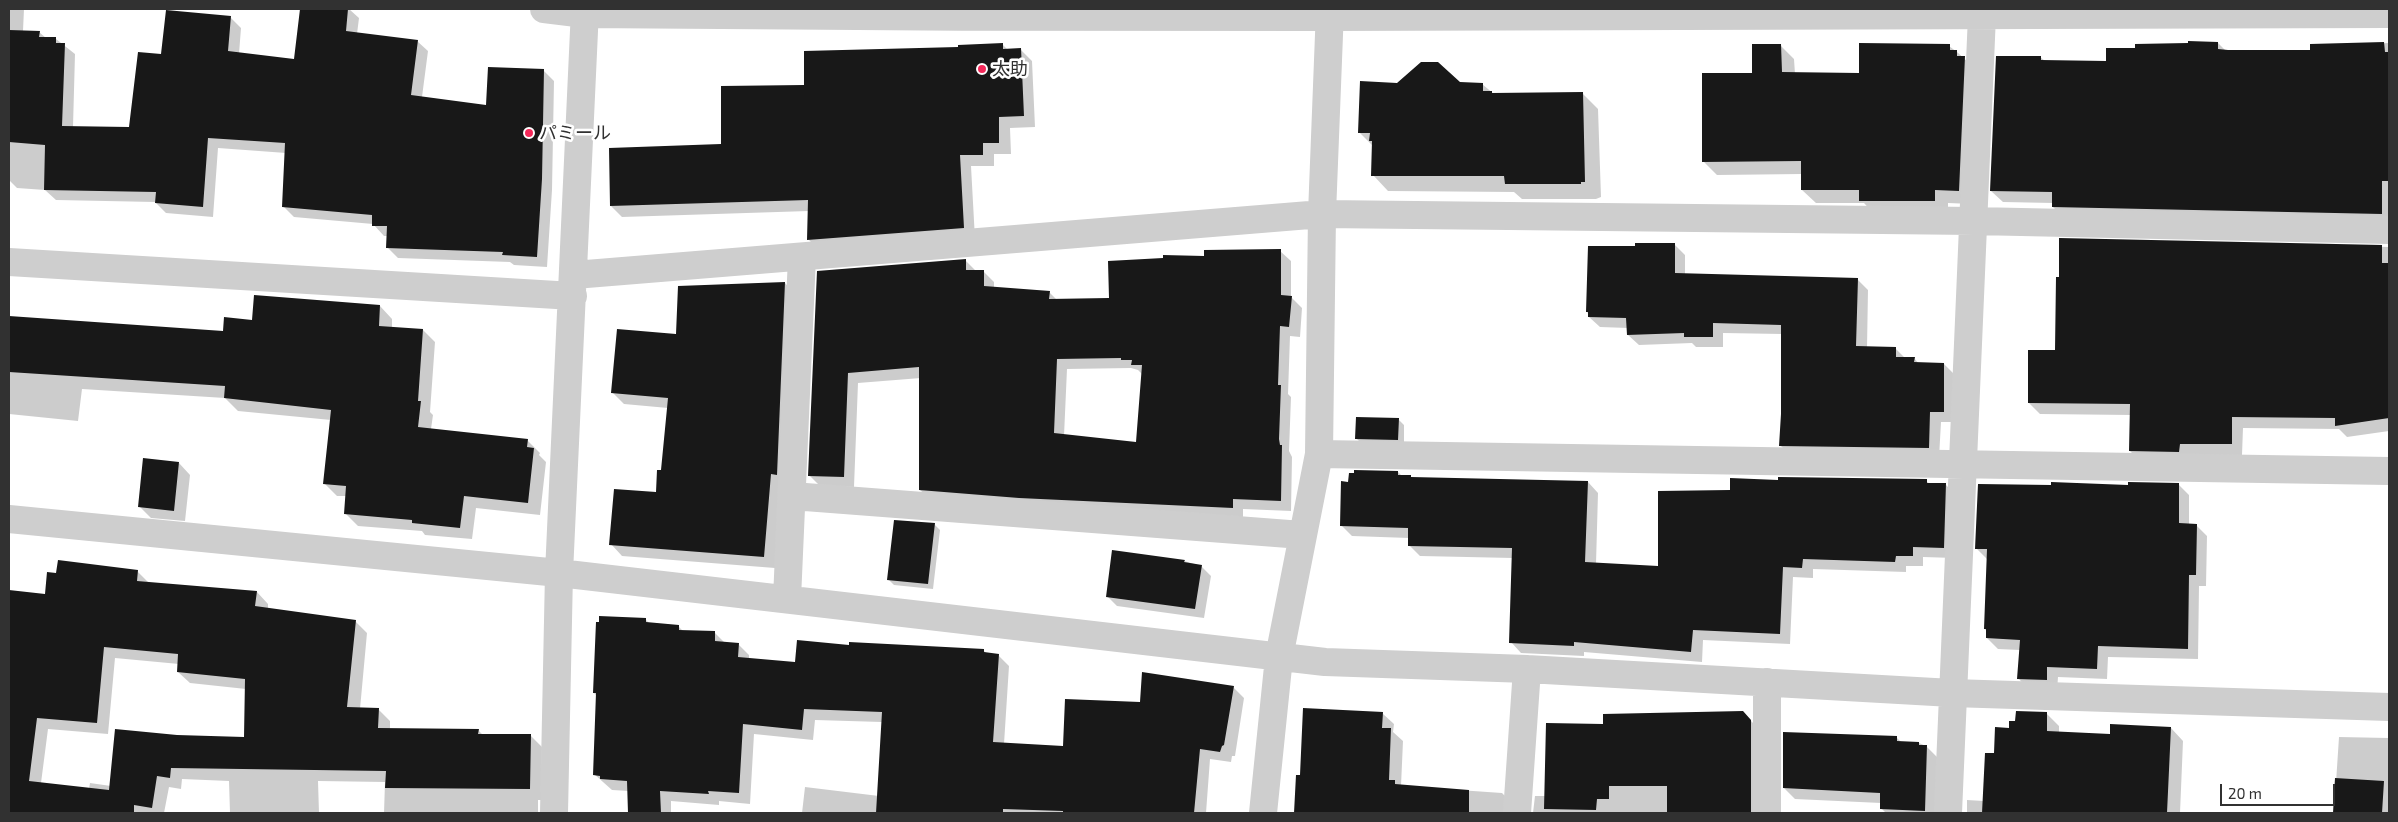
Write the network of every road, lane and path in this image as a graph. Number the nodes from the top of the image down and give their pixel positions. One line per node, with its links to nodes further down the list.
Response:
1 (544, 9): 2 (street)
2 (585, 11): 4 (street); 13 (street)
3 (2134, 11): 6 (street); 7 (street)
4 (891, 13): 5 (street)
5 (1330, 13): 6 (street); 8 (street)
6 (1982, 14): 9 (street)
7 (2389, 14)
8 (1322, 214): 9 (street); 11 (street); 14 (street)
9 (1975, 221): 10 (street); 15 (street)
10 (2389, 230)
11 (802, 257): 13 (street); 17 (street)
12 (9, 262): 13 (street)
13 (574, 286): 20 (street)
14 (1319, 454): 15 (street); 19 (street)
15 (1963, 464): 16 (street); 25 (street)
16 (2389, 471)
17 (792, 496): 19 (street); 21 (street)
18 (9, 519): 20 (street)
19 (1302, 535): 22 (street)
20 (559, 573): 21 (street); 27 (street)
21 (787, 599): 22 (street)
22 (1279, 657): 23 (street); 28 (street)
23 (1527, 669): 24 (street); 29 (street)
24 (1767, 682): 25 (street); 30 (street)
25 (1952, 692): 26 (street); 31 (street)
26 (2389, 707)
27 (554, 813)
28 (1263, 813)
29 (1517, 813)
30 (1767, 813)
31 (1948, 813)

